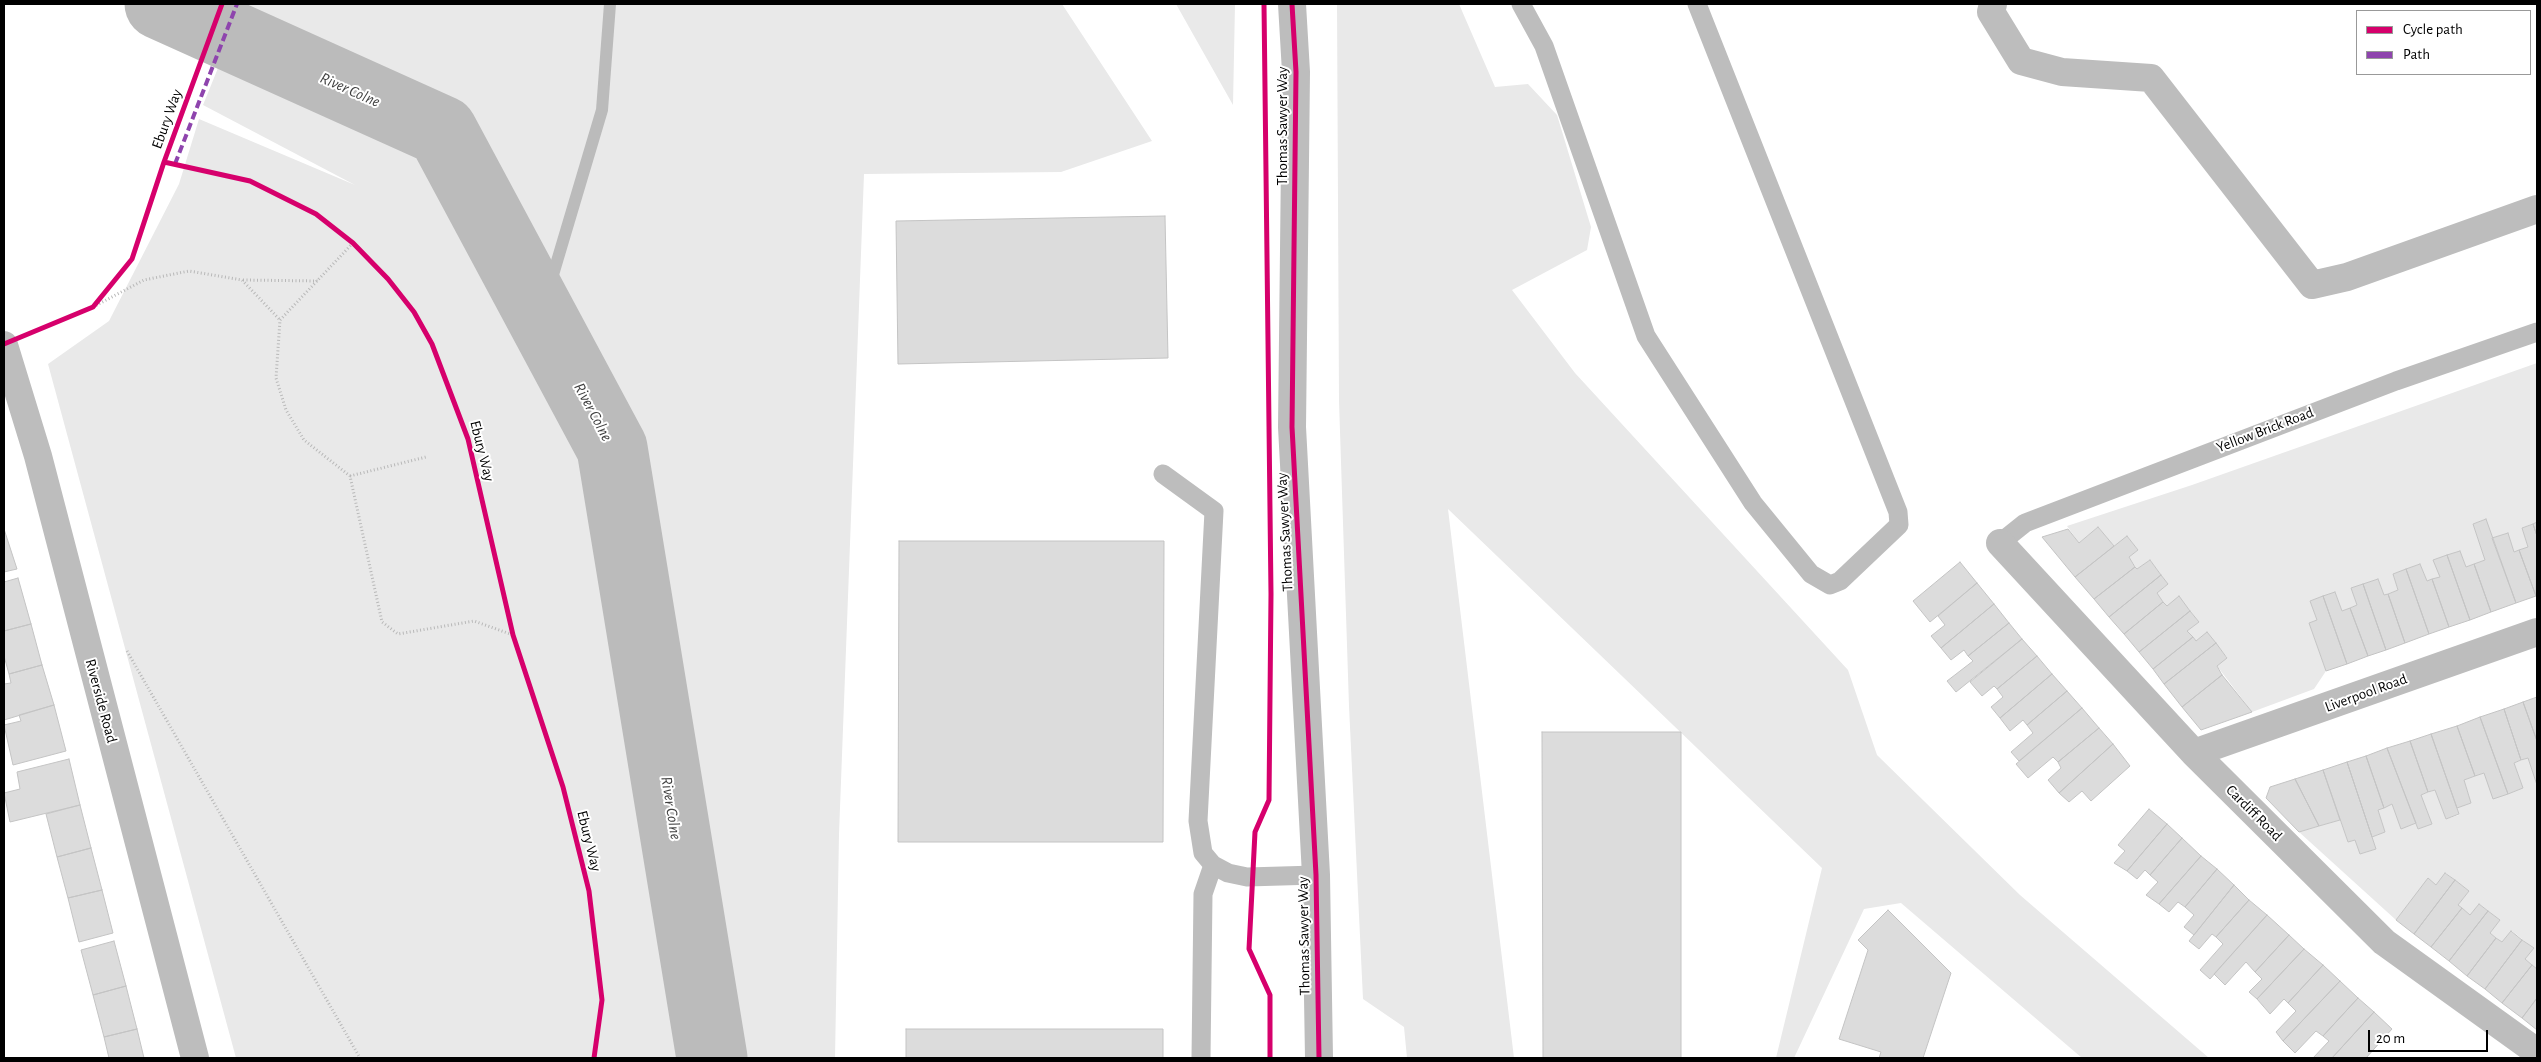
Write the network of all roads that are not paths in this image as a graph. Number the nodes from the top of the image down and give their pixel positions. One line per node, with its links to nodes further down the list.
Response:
1 (1292, 4): 13 (street, Thomas Sawyer Way)
2 (1521, 4): 3 (lane)
3 (1697, 4)
4 (1993, 4): 5 (street)
5 (2537, 209)
6 (2537, 332): 9 (lane, Yellow Brick Road)
7 (4, 345): 15 (street, Riverside Road)
8 (1163, 474): 12 (lane)
9 (2000, 543): 11 (street, Cardiff Road)
10 (2537, 632): 11 (street, Liverpool Road)
11 (2194, 753): 14 (street, Cardiff Road)
12 (1213, 866): 13 (lane); 16 (lane)
13 (1316, 876): 17 (street, Thomas Sawyer Way)
14 (2537, 1052)
15 (195, 1058)
16 (1202, 1058)
17 (1319, 1058)

